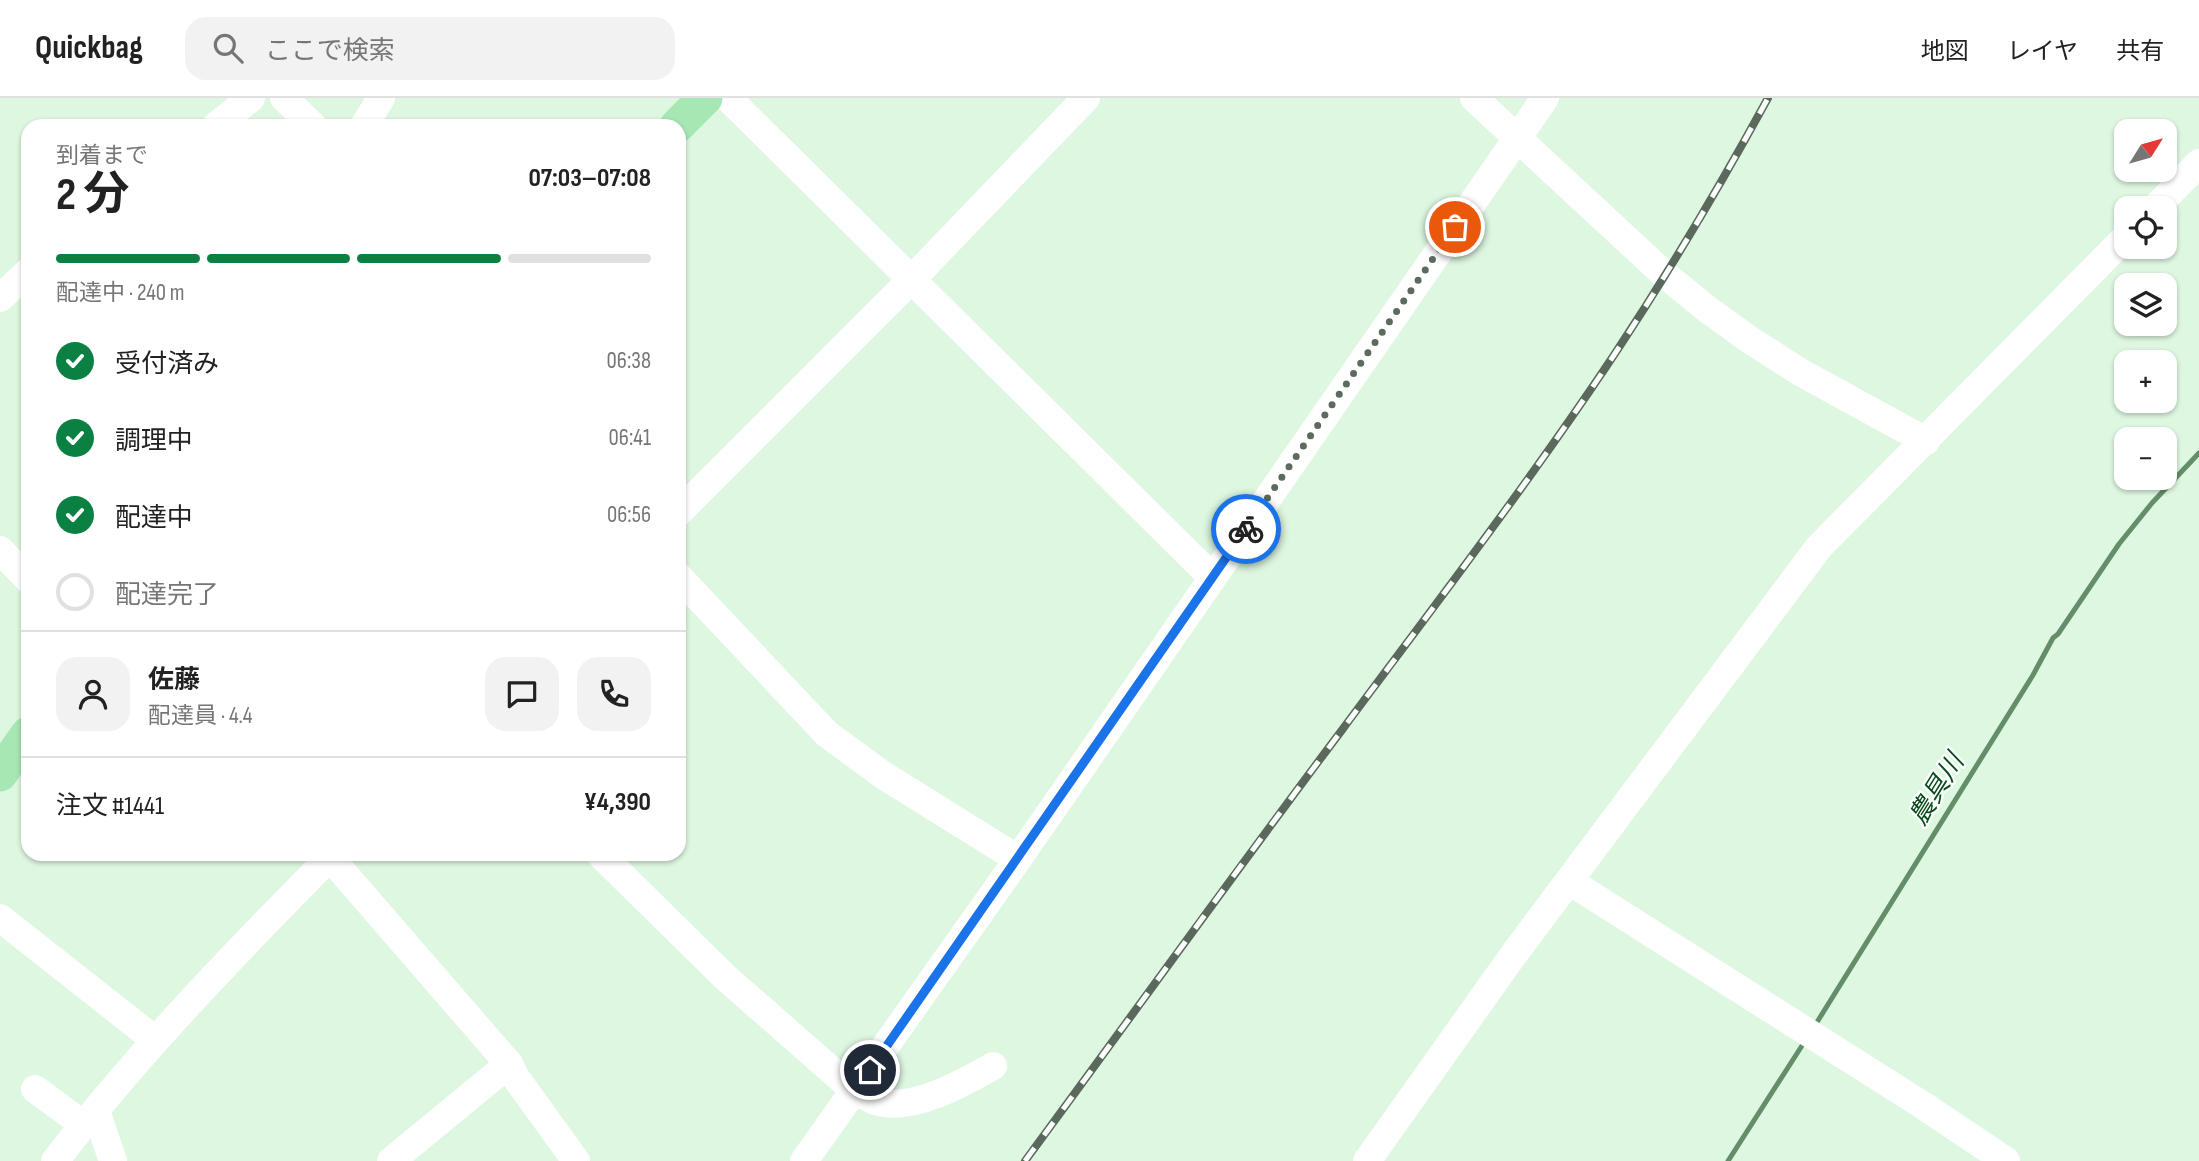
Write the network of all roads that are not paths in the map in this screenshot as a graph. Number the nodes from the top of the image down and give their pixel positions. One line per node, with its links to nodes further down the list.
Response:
1 (251, 98): 9 (street)
2 (284, 98): 10 (street)
3 (381, 98): 11 (street)
4 (705, 98): 12 (main road)
5 (728, 98): 18 (street)
6 (1086, 98): 18 (street)
7 (1474, 98): 13 (street)
8 (1545, 98): 13 (street)
9 (225, 119)
10 (306, 119)
11 (368, 119)
12 (684, 119)
13 (1516, 139): 20 (street); 24 (street)
14 (2199, 163): 15 (street)
15 (2167, 196)
16 (2114, 249): 20 (street)
17 (21, 279): 19 (street)
18 (912, 279): 21 (street); 24 (street)
19 (0, 299)
20 (1926, 441): 30 (street)
21 (686, 505)
22 (0, 550): 23 (street)
23 (21, 572)
24 (1212, 577): 26 (street)
25 (686, 584): 26 (street)
26 (1018, 859): 36 (street)
27 (324, 861): 32 (street)
28 (335, 861): 33 (street)
29 (607, 861): 36 (street)
30 (1569, 881): 43 (street); 44 (street)
31 (0, 918): 32 (street)
32 (155, 1040): 37 (street)
33 (509, 1064): 40 (street); 41 (street)
34 (993, 1066): 36 (street)
35 (35, 1088): 37 (street)
36 (855, 1091): 42 (street)
37 (90, 1118): 38 (street); 39 (street)
38 (55, 1161)
39 (113, 1161)
40 (391, 1161)
41 (576, 1161)
42 (804, 1161)
43 (1367, 1161)
44 (2006, 1161)

